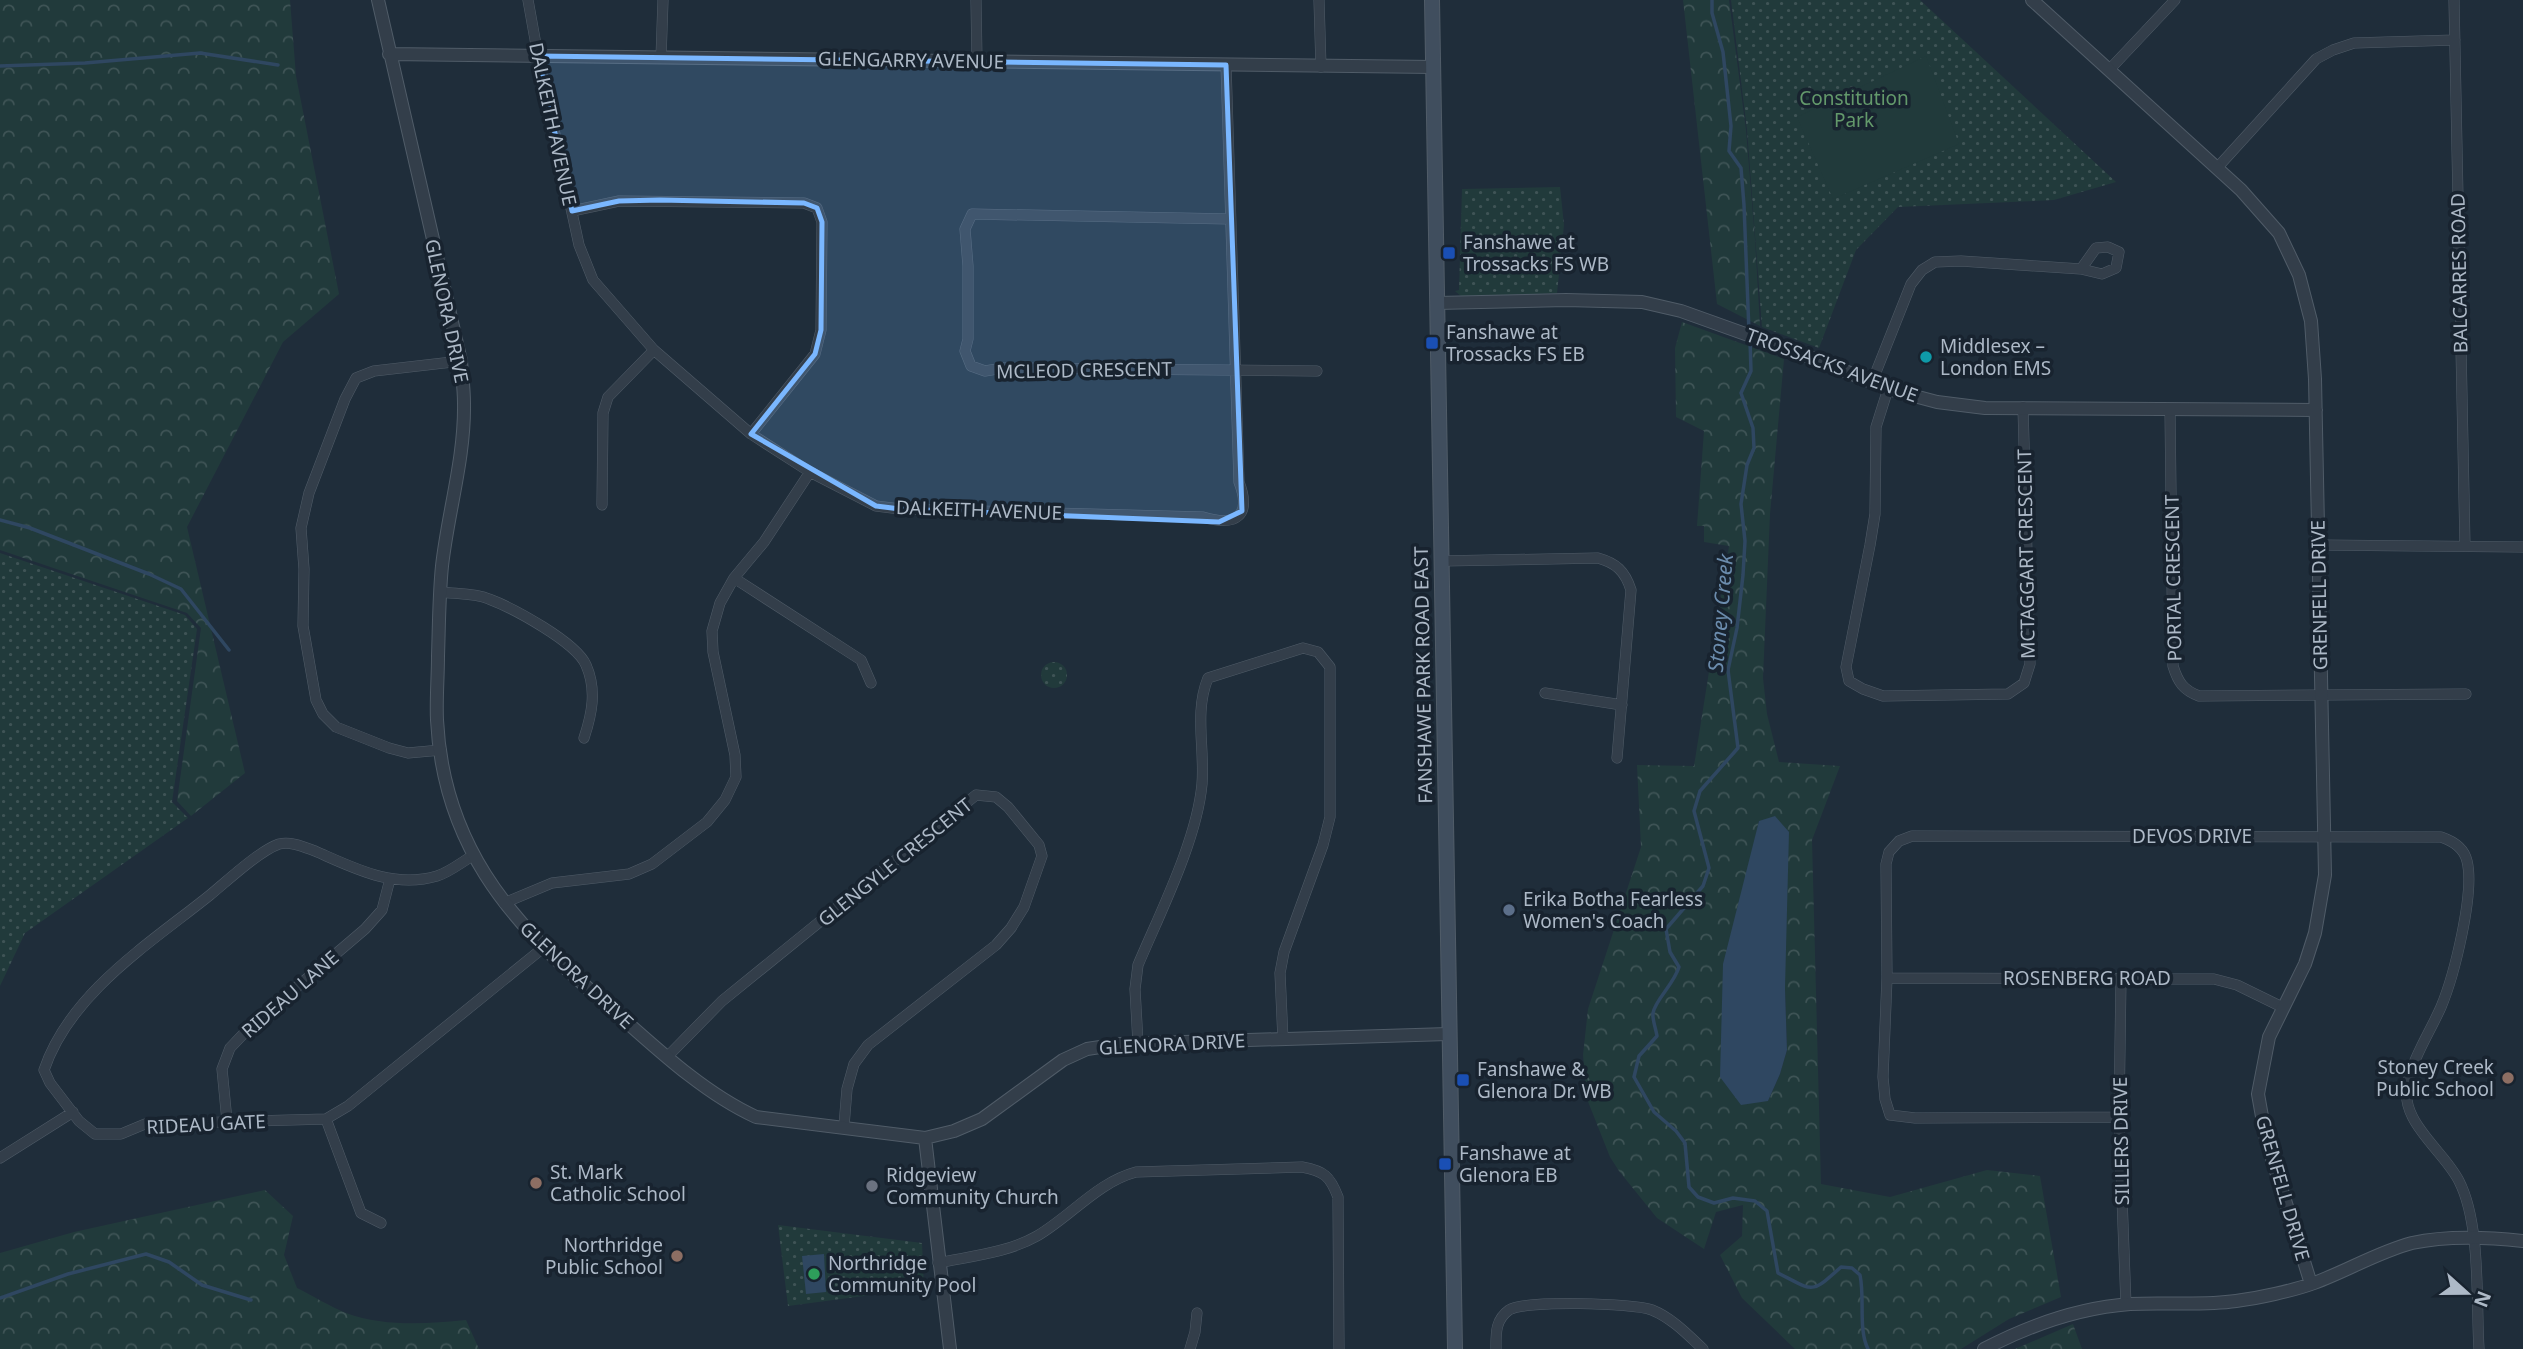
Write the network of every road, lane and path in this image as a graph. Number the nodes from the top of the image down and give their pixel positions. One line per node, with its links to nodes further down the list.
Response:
1 (378, 0): 11 (street, GLENORA DRIVE)
2 (528, 0): 12 (street, DALKEITH AVENUE)
3 (663, 0): 13 (street)
4 (976, 0): 14 (street)
5 (1319, 0): 16 (street)
6 (1432, 0): 17 (main road, FANSHAWE PARK ROAD EAST)
7 (2032, 0): 18 (street, GRENFELL DRIVE)
8 (2175, 0): 18 (street)
9 (2454, 0): 10 (street, BALCARRES ROAD)
10 (2455, 40): 19 (street); 37 (street, BALCARRES ROAD)
11 (389, 54): 12 (street, GLENGARRY AVENUE); 25 (street, GLENORA DRIVE)
12 (538, 56): 13 (street, GLENGARRY AVENUE); 20 (street, DALKEITH AVENUE)
13 (661, 58): 14 (street, GLENGARRY AVENUE)
14 (977, 61): 15 (street, GLENGARRY AVENUE)
15 (1226, 65): 16 (street, GLENGARRY AVENUE); 21 (street, DALKEITH AVENUE)
16 (1321, 67): 17 (street, GLENGARRY AVENUE)
17 (1433, 67): 23 (main road, FANSHAWE PARK ROAD EAST)
18 (2109, 70): 19 (street, GRENFELL DRIVE)
19 (2217, 168): 32 (street, GRENFELL DRIVE)
20 (572, 211): 24 (street, DALKEITH AVENUE); 33 (street)
21 (1230, 219): 26 (street, DALKEITH AVENUE); 26 (street, MCLEOD CRESCENT)
22 (2081, 269): 28 (street)
23 (1437, 303): 28 (street, TROSSACKS AVENUE); 39 (main road, FANSHAWE PARK ROAD EAST)
24 (654, 349): 33 (street, DALKEITH AVENUE); 35 (street)
25 (461, 361): 41 (street, GLENORA DRIVE); 48 (street)
26 (1235, 370): 27 (street, MCLEOD CRESCENT); 34 (street, DALKEITH AVENUE)
27 (1317, 370)
28 (1872, 382): 29 (street, TROSSACKS AVENUE)
29 (1888, 389): 30 (street, TROSSACKS AVENUE); 30 (street, MCTAGGART CRESCENT)
30 (2023, 407): 31 (street, TROSSACKS AVENUE)
31 (2170, 409): 32 (street, TROSSACKS AVENUE); 45 (street, PORTAL CRESCENT)
32 (2316, 410): 36 (street, GRENFELL DRIVE)
33 (751, 434): 34 (street, DALKEITH AVENUE)
34 (810, 472): 40 (street)
35 (603, 505)
36 (2318, 545): 37 (street); 45 (street, GRENFELL DRIVE)
37 (2465, 546): 38 (street)
38 (2523, 547)
39 (1441, 561): 46 (street); 58 (main road, FANSHAWE PARK ROAD EAST)
40 (734, 578): 42 (street); 53 (street)
41 (441, 592): 47 (street); 48 (street, GLENORA DRIVE)
42 (871, 683)
43 (1545, 693): 46 (street)
44 (2466, 694): 45 (street)
45 (2321, 696): 50 (street, GRENFELL DRIVE)
46 (1622, 705): 49 (street)
47 (584, 738)
48 (441, 750): 51 (street, GLENORA DRIVE)
49 (1617, 758)
50 (2326, 836): 55 (street, DEVOS DRIVE); 57 (street, GRENFELL DRIVE); 70 (street, DEVOS DRIVE)
51 (474, 855): 52 (street, RIDEAU GATE); 53 (street, GLENORA DRIVE)
52 (390, 879): 62 (street, RIDEAU GATE); 65 (street, RIDEAU LANE)
53 (504, 903): 54 (street, GLENORA DRIVE)
54 (543, 948): 61 (street, GLENORA DRIVE); 64 (street)
55 (1887, 978): 56 (street, ROSENBERG ROAD); 63 (street, DEVOS DRIVE)
56 (2121, 978): 57 (street, ROSENBERG ROAD); 63 (street, SILLERS DRIVE)
57 (2282, 1007): 73 (street, GRENFELL DRIVE)
58 (1448, 1034): 59 (street, GLENORA DRIVE); 79 (main road, FANSHAWE PARK ROAD EAST)
59 (1283, 1040): 60 (street, GLENORA DRIVE); 60 (street)
60 (1138, 1043): 67 (street, GLENORA DRIVE)
61 (668, 1056): 66 (street, GLENORA DRIVE); 66 (street, GLENGYLE CRESCENT)
62 (73, 1112): 65 (street, RIDEAU GATE); 68 (street)
63 (2119, 1117): 74 (street, SILLERS DRIVE)
64 (326, 1119): 65 (street, RIDEAU GATE); 69 (street)
65 (227, 1121)
66 (844, 1126): 67 (street, GLENORA DRIVE)
67 (925, 1138): 72 (street)
68 (0, 1158)
69 (381, 1223)
70 (2474, 1238): 71 (street); 73 (street); 83 (street, DEVOS DRIVE)
71 (2523, 1241)
72 (938, 1262): 76 (street); 78 (street)
73 (2311, 1284): 74 (street)
74 (2126, 1305): 82 (street)
75 (1196, 1313): 77 (street)
76 (950, 1349)
77 (1190, 1349)
78 (1339, 1349)
79 (1455, 1349)
80 (1496, 1349): 81 (street)
81 (1703, 1349)
82 (1984, 1349)
83 (2479, 1349)

